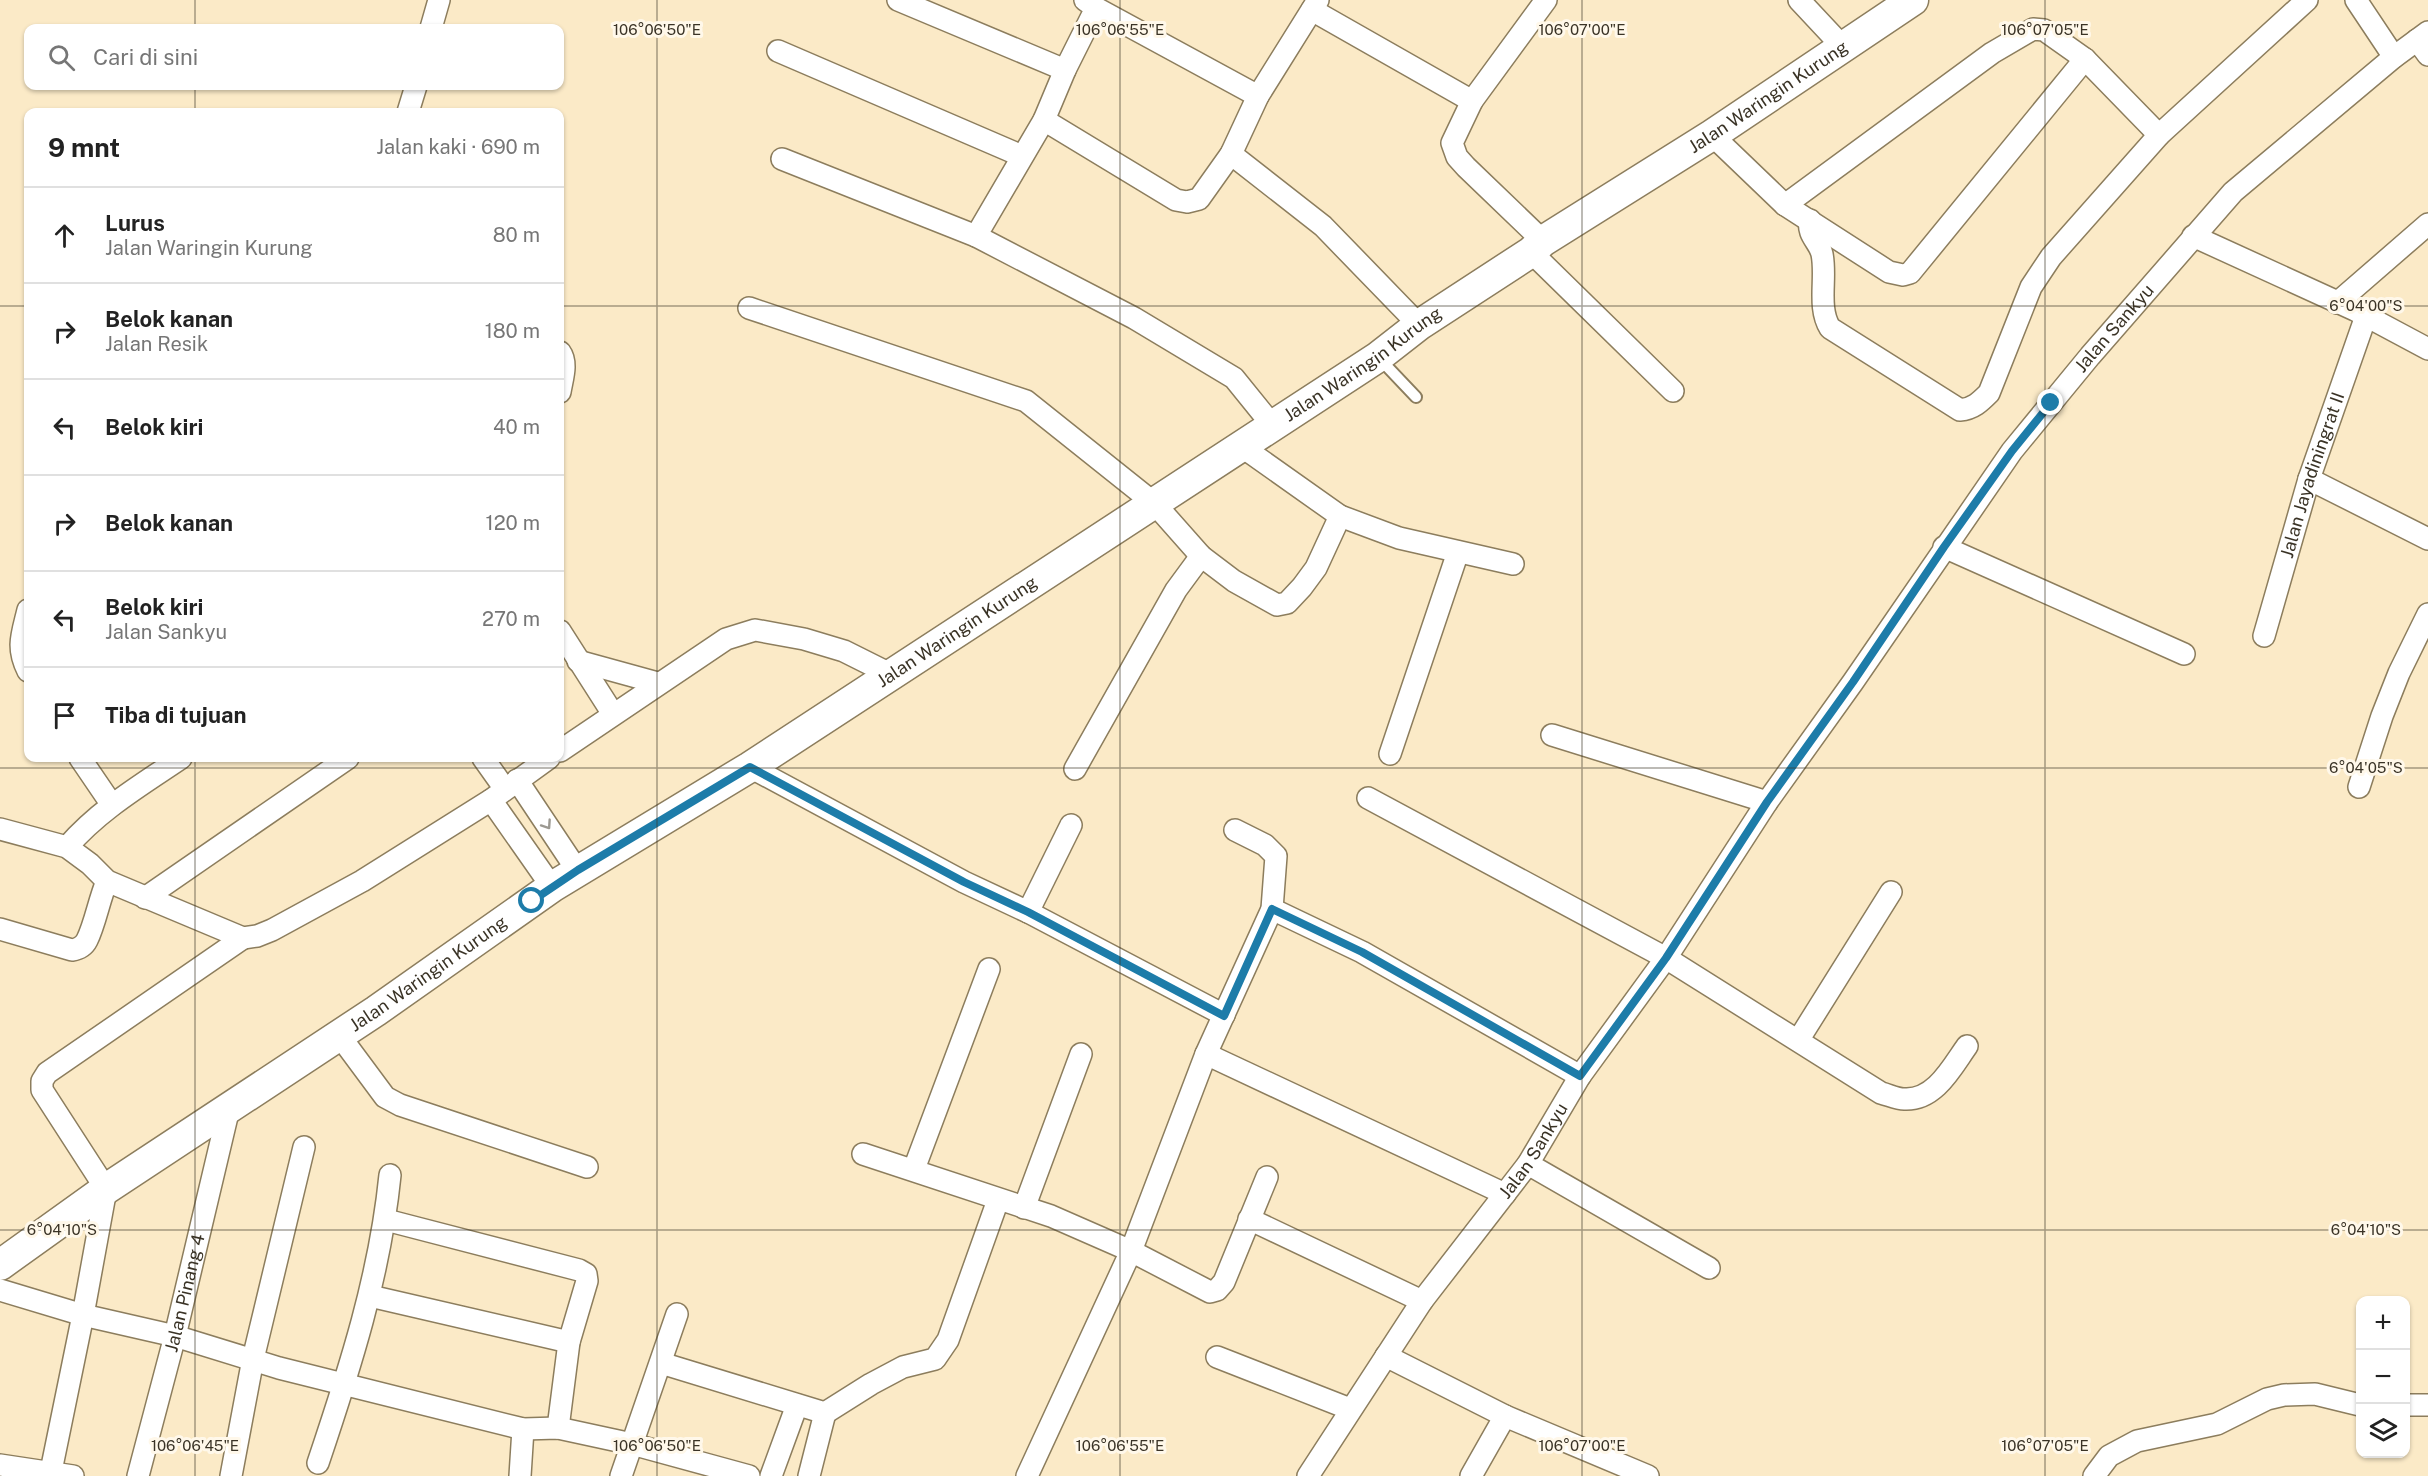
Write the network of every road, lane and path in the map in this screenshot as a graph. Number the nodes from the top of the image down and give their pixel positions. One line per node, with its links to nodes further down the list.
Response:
1 (439, 0): 10 (street)
2 (898, 0): 16 (street)
3 (1546, 0): 19 (street)
4 (1799, 0): 12 (street)
5 (1913, 0): 12 (street, Jalan Waringin Kurung)
6 (2307, 0): 23 (street)
7 (2355, 0): 14 (street)
8 (1090, 4): 16 (street); 18 (street)
9 (1315, 5): 18 (street); 19 (street)
10 (432, 24)
11 (2424, 42): 14 (street, Jalan Sankyu)
12 (1842, 46): 22 (street, Jalan Waringin Kurung)
13 (778, 51): 25 (street)
14 (2394, 57): 31 (street, Jalan Sankyu)
15 (2085, 59): 23 (street); 27 (street); 28 (street)
16 (1065, 70): 21 (street)
17 (415, 90): 20 (street)
18 (1258, 96): 24 (street)
19 (1472, 101): 32 (street)
20 (409, 108)
21 (1044, 120): 24 (street); 25 (street)
22 (1712, 135): 27 (street); 32 (street, Jalan Waringin Kurung)
23 (2159, 135): 28 (street)
24 (1231, 154): 36 (street)
25 (1022, 156): 30 (street)
26 (782, 159): 30 (street)
27 (1785, 206): 28 (street)
28 (1810, 220)
29 (2428, 224): 33 (street)
30 (976, 236): 41 (street)
31 (2193, 236): 33 (street); 47 (street, Jalan Sankyu)
32 (1537, 247): 36 (street, Jalan Waringin Kurung); 39 (street)
33 (2337, 303): 35 (street)
34 (749, 308): 44 (street)
35 (2366, 316): 37 (street); 43 (street, Jalan Jayadiningrat II)
36 (1419, 325): 38 (street, Jalan Waringin Kurung)
37 (2428, 349)
38 (1378, 357): 40 (lane); 41 (street, Jalan Waringin Kurung)
39 (1673, 391)
40 (1416, 397)
41 (1272, 425): 42 (street, Jalan Waringin Kurung)
42 (1241, 446): 44 (street, Jalan Waringin Kurung); 45 (street)
43 (2309, 479): 46 (street); 53 (street, Jalan Jayadiningrat II)
44 (1155, 504): 49 (street); 58 (street, Jalan Waringin Kurung)
45 (1340, 516): 48 (street); 49 (street)
46 (2428, 539)
47 (1944, 547): 55 (street); 74 (street, Jalan Sankyu)
48 (1458, 552): 50 (street); 63 (street)
49 (1201, 556): 70 (street)
50 (1513, 564)
51 (2428, 614): 71 (street)
52 (24, 636): 57 (street)
53 (2264, 636)
54 (564, 638): 56 (street)
55 (2184, 654)
56 (578, 661): 59 (street); 60 (street)
57 (24, 663)
58 (890, 674): 59 (street); 69 (street, Jalan Waringin Kurung)
59 (658, 684): 60 (street)
60 (613, 714): 62 (street)
61 (1552, 735): 74 (street)
62 (564, 748)
63 (1390, 754)
64 (83, 762): 75 (street)
65 (175, 762): 75 (street)
66 (342, 762): 84 (street)
67 (486, 762): 72 (street)
68 (543, 762): 72 (street)
69 (750, 767): 80 (street, Jalan Waringin Kurung); 86 (street)
70 (1075, 769)
71 (2359, 787)
72 (504, 790): 80 (street, one-way to 80); 82 (street); 88 (street)
73 (1368, 798): 89 (street)
74 (1767, 802): 89 (street, Jalan Sankyu)
75 (112, 805): 79 (street)
76 (1071, 825): 86 (street)
77 (0, 829): 79 (street)
78 (1235, 830): 85 (street)
79 (67, 847): 81 (street)
80 (578, 870): 82 (street, Jalan Waringin Kurung)
81 (107, 881): 84 (street); 87 (street)
82 (552, 887): 92 (street, Jalan Waringin Kurung)
83 (1891, 892): 93 (street)
84 (145, 898): 88 (street)
85 (1272, 909): 91 (street); 97 (street)
86 (1028, 912): 91 (street)
87 (0, 929)
88 (243, 938): 106 (street)
89 (1666, 958): 93 (street); 97 (street, Jalan Sankyu)
90 (989, 969): 103 (street)
91 (1224, 1016): 96 (street)
92 (339, 1035): 98 (street, Jalan Waringin Kurung); 102 (street)
93 (1799, 1039): 94 (street)
94 (1967, 1046)
95 (1081, 1054): 109 (street)
96 (1206, 1054): 107 (street); 112 (street)
97 (1580, 1076): 101 (street, Jalan Sankyu)
98 (228, 1108): 106 (street, Jalan Waringin Kurung); 120 (street, Jalan Pinang 4)
99 (304, 1147): 124 (street)
100 (864, 1154): 103 (street)
101 (1528, 1164): 107 (street, Jalan Sankyu); 114 (street)
102 (587, 1167)
103 (914, 1169): 108 (street)
104 (390, 1175): 111 (street)
105 (1267, 1178): 110 (street)
106 (106, 1190): 113 (street, Jalan Waringin Kurung); 119 (street)
107 (1505, 1194): 117 (street, Jalan Sankyu)
108 (998, 1200): 109 (street); 132 (street)
109 (1024, 1208): 112 (street)
110 (1249, 1219): 112 (street); 117 (street)
111 (386, 1220): 116 (street); 121 (street)
112 (1131, 1251): 149 (street)
113 (0, 1265)
114 (1709, 1268)
115 (0, 1290): 119 (street)
116 (370, 1296): 121 (street); 126 (street)
117 (1422, 1301): 122 (street, Jalan Sankyu)
118 (677, 1314): 125 (street)
119 (83, 1315): 120 (street); 140 (street)
120 (175, 1336): 124 (street); 142 (street, Jalan Pinang 4)
121 (569, 1342): 134 (street)
122 (1386, 1356): 131 (street, Jalan Sankyu); 133 (street)
123 (1217, 1357): 131 (street)
124 (254, 1359): 126 (street); 143 (street)
125 (661, 1363): 128 (street); 136 (street)
126 (345, 1384): 135 (street); 137 (street)
127 (2357, 1404): 153 (street)
128 (797, 1405): 132 (street); 147 (street)
129 (2410, 1405): 130 (street)
130 (2428, 1405)
131 (1350, 1409): 150 (street, Jalan Sankyu)
132 (825, 1413): 148 (street)
133 (1505, 1416): 151 (street); 152 (street)
134 (558, 1428): 135 (street); 136 (street)
135 (523, 1429): 144 (street)
136 (632, 1444): 139 (street); 145 (street)
137 (318, 1462)
138 (0, 1465): 140 (street)
139 (719, 1472): 146 (street)
140 (50, 1474): 141 (street)
141 (73, 1476)
142 (138, 1476)
143 (231, 1476)
144 (520, 1476)
145 (621, 1476)
146 (749, 1476)
147 (771, 1476)
148 (809, 1476)
149 (1027, 1476)
150 (1308, 1476)
151 (1471, 1476)
152 (1648, 1476)
153 (2094, 1476)

